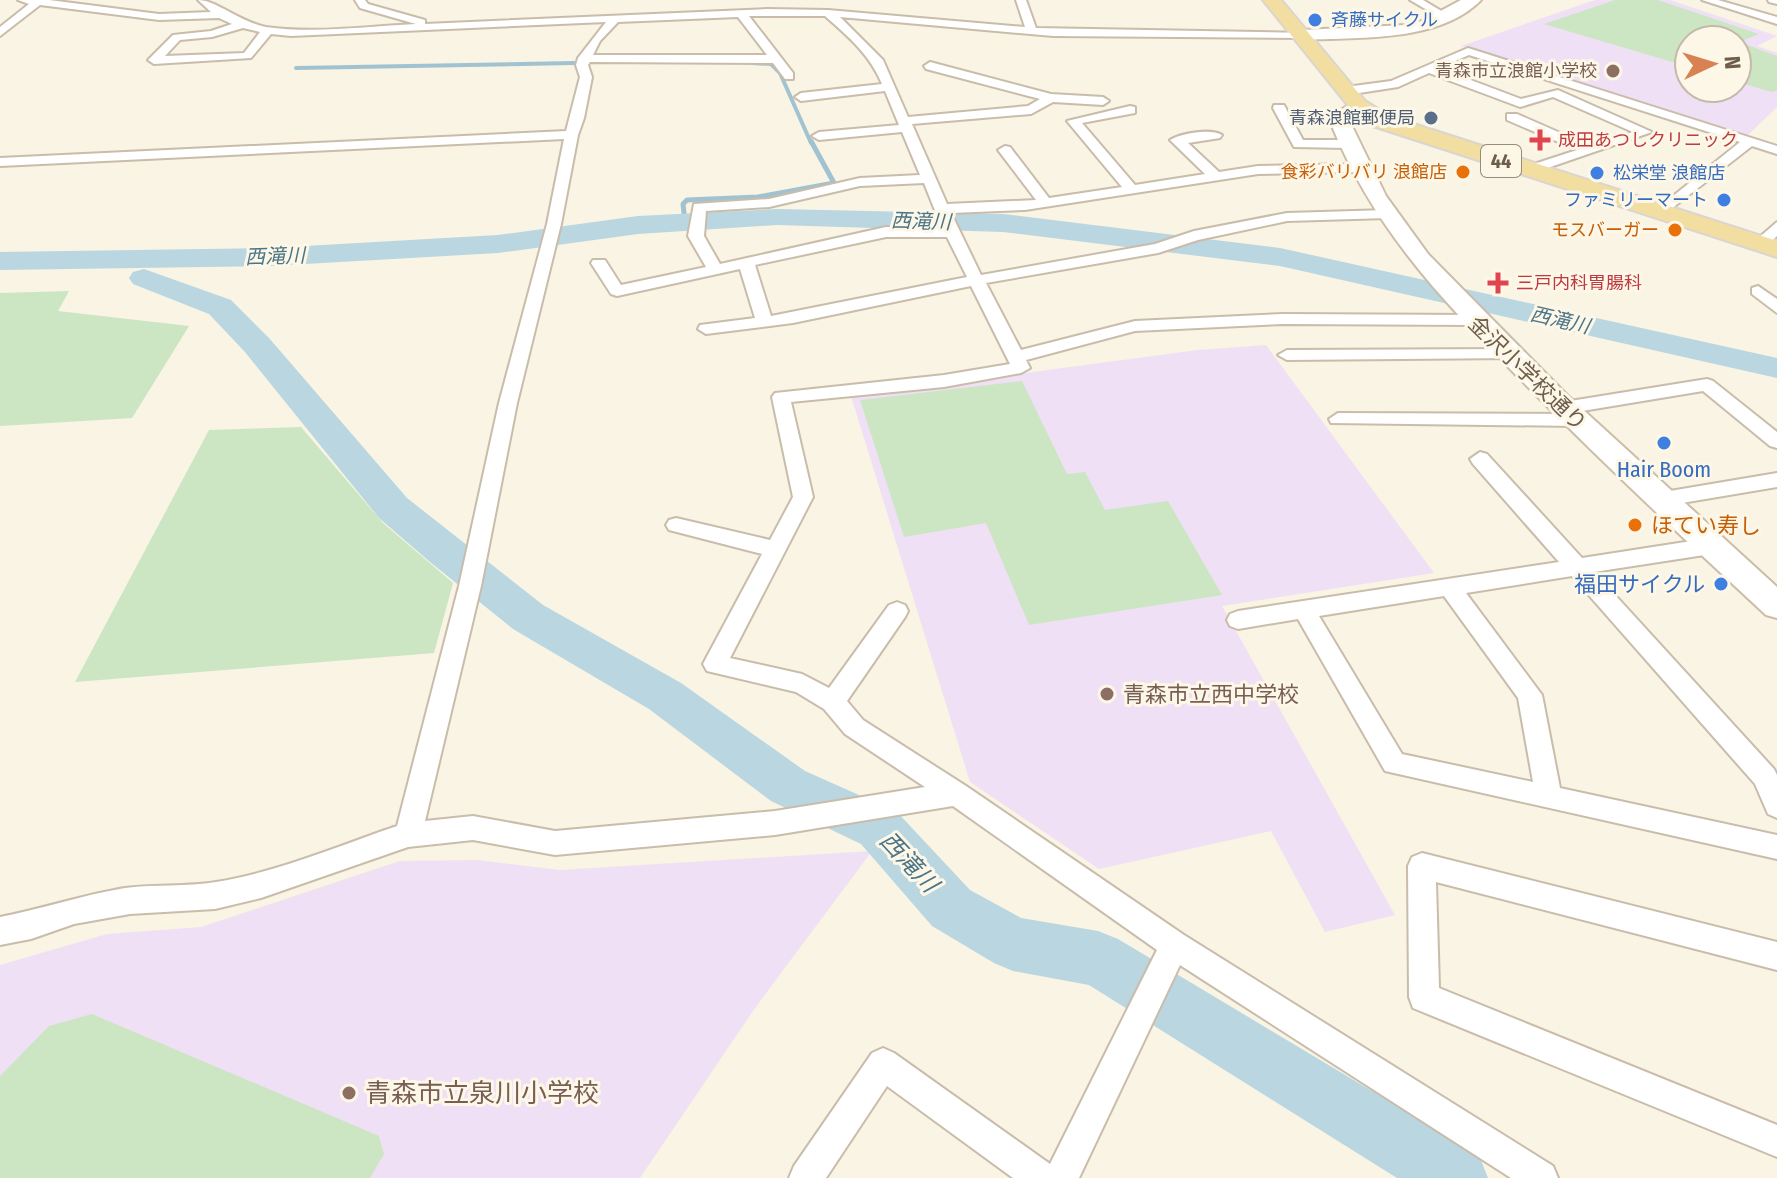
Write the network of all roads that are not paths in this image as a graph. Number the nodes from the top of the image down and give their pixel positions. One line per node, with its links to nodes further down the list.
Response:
1 (203, 0): 13 (street)
2 (360, 0): 19 (street)
3 (1021, 0): 21 (street)
4 (1272, 0): 23 (main road, 44)
5 (1415, 0): 14 (street)
6 (1473, 0): 14 (street)
7 (1707, 0): 15 (street)
8 (33, 1): 13 (street); 22 (street)
9 (1776, 1): 15 (street)
10 (762, 6): 11 (street); 12 (street)
11 (741, 13): 16 (street); 25 (street)
12 (828, 13): 21 (street); 29 (street)
13 (218, 15): 18 (street)
14 (1443, 15): 23 (street)
15 (1755, 15): 17 (street)
16 (614, 20): 19 (street); 24 (street)
17 (1777, 21)
18 (241, 25): 20 (street); 20 (street)
19 (435, 28): 20 (street)
20 (267, 31)
21 (1032, 32): 23 (street)
22 (0, 33)
23 (1302, 35): 32 (main road, 44)
24 (584, 58): 25 (street); 38 (street)
25 (776, 59): 28 (street)
26 (930, 66): 31 (street)
27 (1429, 69): 32 (street); 41 (street); 44 (street)
28 (789, 76)
29 (888, 87): 30 (street); 37 (street)
30 (801, 97)
31 (1051, 98): 33 (street); 37 (street)
32 (1352, 98): 42 (street); 48 (main road, 44)
33 (1103, 101)
34 (1279, 108): 42 (street)
35 (1130, 110): 51 (street)
36 (1512, 117): 44 (street)
37 (904, 125): 40 (street); 50 (street)
38 (571, 135): 46 (street); 90 (street)
39 (1215, 135): 49 (street)
40 (819, 136)
41 (1750, 141): 45 (street); 54 (street)
42 (1348, 144): 47 (street, 金沢小学校通り)
43 (1005, 150): 52 (street)
44 (1588, 150): 48 (street)
45 (1777, 150)
46 (0, 162)
47 (1358, 168): 49 (street); 55 (street, 金沢小学校通り)
48 (1530, 170): 54 (main road, 44)
49 (1215, 176): 51 (street)
50 (928, 179): 53 (street); 61 (street)
51 (1131, 189): 52 (street)
52 (1045, 202): 53 (street)
53 (943, 211): 57 (street)
54 (1662, 212): 58 (main road, 44)
55 (1388, 214): 62 (street); 65 (street, 金沢小学校通り)
56 (1777, 227): 58 (street)
57 (951, 231): 59 (street); 62 (street)
58 (1768, 247)
59 (746, 262): 61 (street); 66 (street)
60 (599, 263): 61 (street)
61 (715, 269)
62 (978, 280): 66 (street); 70 (street)
63 (1758, 291): 64 (street)
64 (1777, 308)
65 (1467, 313): 68 (street, 金沢小学校通り); 70 (street)
66 (765, 322): 67 (street)
67 (706, 329)
68 (1510, 354): 69 (street); 71 (street, 金沢小学校通り)
69 (1287, 355)
70 (1016, 357): 79 (street)
71 (1570, 414): 72 (street); 73 (street); 76 (street, 金沢小学校通り)
72 (1338, 419)
73 (1777, 442)
74 (1480, 459): 80 (street)
75 (1777, 480): 76 (street)
76 (1658, 500): 78 (street, 金沢小学校通り)
77 (676, 525): 79 (street)
78 (1711, 546): 80 (street); 82 (street, 金沢小学校通り)
79 (774, 549): 86 (street)
80 (1579, 566): 81 (street); 89 (street)
81 (1449, 587): 83 (street); 88 (street)
82 (1777, 606)
83 (1304, 610): 85 (street); 88 (street)
84 (897, 611): 86 (street)
85 (1238, 620)
86 (833, 702): 87 (street)
87 (957, 794): 90 (street); 93 (street)
88 (1549, 798): 91 (street)
89 (1777, 806)
90 (408, 835): 92 (street)
91 (1777, 847)
92 (0, 931)
93 (1174, 945): 98 (street); 99 (street)
94 (1777, 956): 95 (street)
95 (1777, 1141)
96 (806, 1178): 97 (street)
97 (1041, 1178)
98 (1061, 1178)
99 (1541, 1178)

